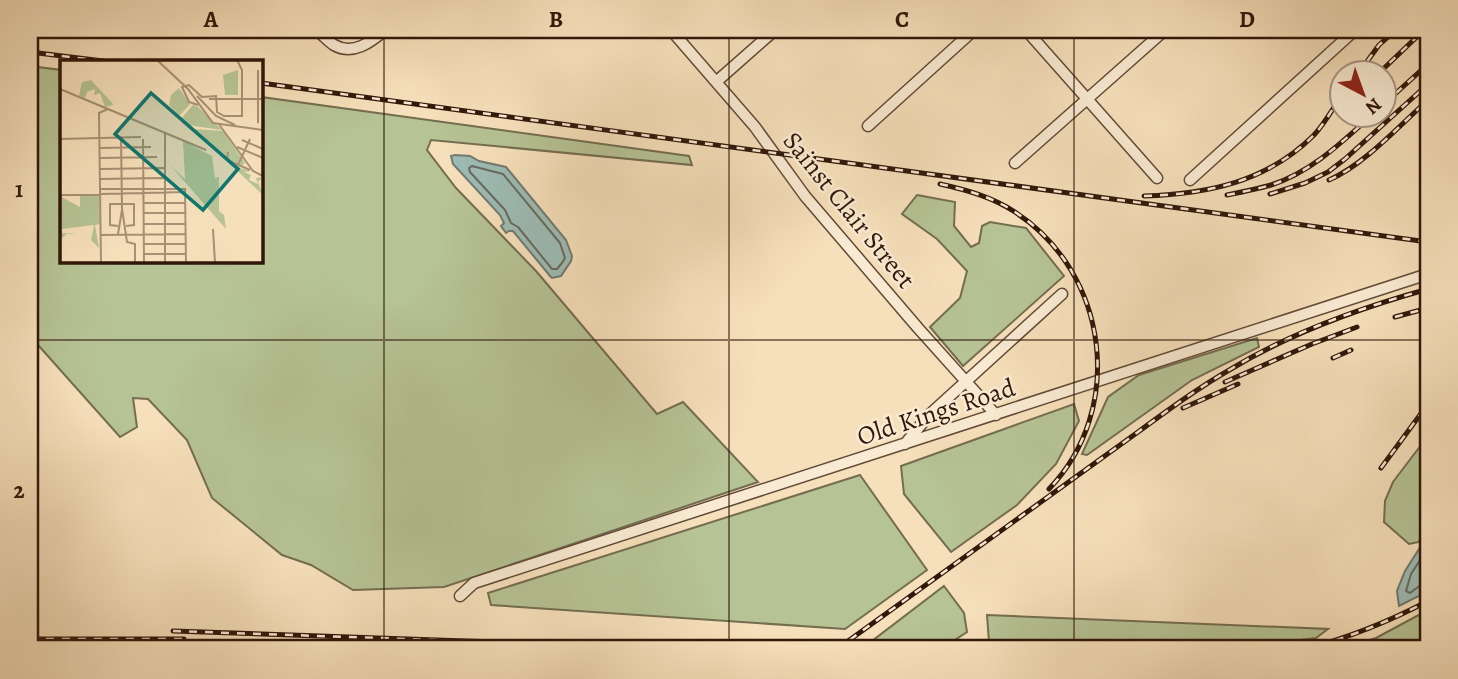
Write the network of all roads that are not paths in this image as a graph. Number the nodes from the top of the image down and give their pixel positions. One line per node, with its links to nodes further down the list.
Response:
1 (316, 30): 2 (street)
2 (385, 30)
3 (671, 30): 9 (street, Sainst Clair Street)
4 (775, 30): 9 (street)
5 (974, 30): 11 (street)
6 (1026, 30): 10 (street)
7 (1165, 30): 10 (street)
8 (1354, 30): 14 (street)
9 (716, 82): 17 (street, Sainst Clair Street)
10 (1087, 100): 12 (street); 13 (street)
11 (868, 126)
12 (1015, 163)
13 (1157, 178)
14 (1190, 180)
15 (1428, 274): 18 (street, Old Kings Road)
16 (1062, 294): 17 (street)
17 (965, 381): 18 (street, Sainst Clair Street); 19 (street)
18 (996, 415): 19 (street, Old Kings Road)
19 (905, 444): 20 (street, Old Kings Road)
20 (460, 596)

